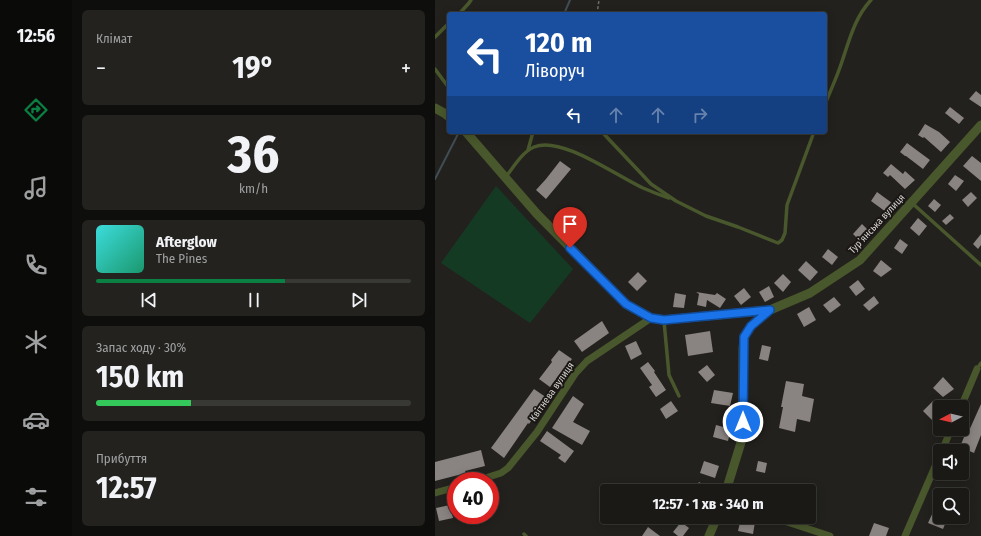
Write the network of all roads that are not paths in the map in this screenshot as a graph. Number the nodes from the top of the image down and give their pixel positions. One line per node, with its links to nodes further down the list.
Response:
1 (471, 0): 3 (lane)
2 (871, 0): 8 (lane)
3 (461, 12)
4 (447, 26): 5 (lane)
5 (435, 37)
6 (435, 69): 7 (lane)
7 (447, 85)
8 (827, 99)
9 (435, 108): 10 (street)
10 (447, 116)
11 (981, 125): 19 (street, Турʼянська вулиця)
12 (468, 134): 17 (street)
13 (532, 134): 16 (lane)
14 (604, 134): 18 (lane)
15 (813, 134): 18 (lane)
16 (528, 151): 17 (lane); 18 (lane)
17 (505, 178): 22 (street)
18 (676, 201)
19 (911, 202): 20 (lane); 21 (street, Турʼянська вулиця)
20 (981, 265)
21 (770, 310): 23 (street); 29 (street, Турʼянська вулиця)
22 (651, 318): 23 (street); 28 (street, Квітнева вулиця)
23 (664, 320): 25 (lane)
24 (979, 366): 26 (street)
25 (679, 396)
26 (964, 400)
27 (933, 471): 36 (street)
28 (499, 474)
29 (728, 484)
30 (447, 490): 31 (street)
31 (435, 493)
32 (714, 524): 34 (street)
33 (793, 524): 35 (street)
34 (709, 536)
35 (830, 536)
36 (905, 536)

